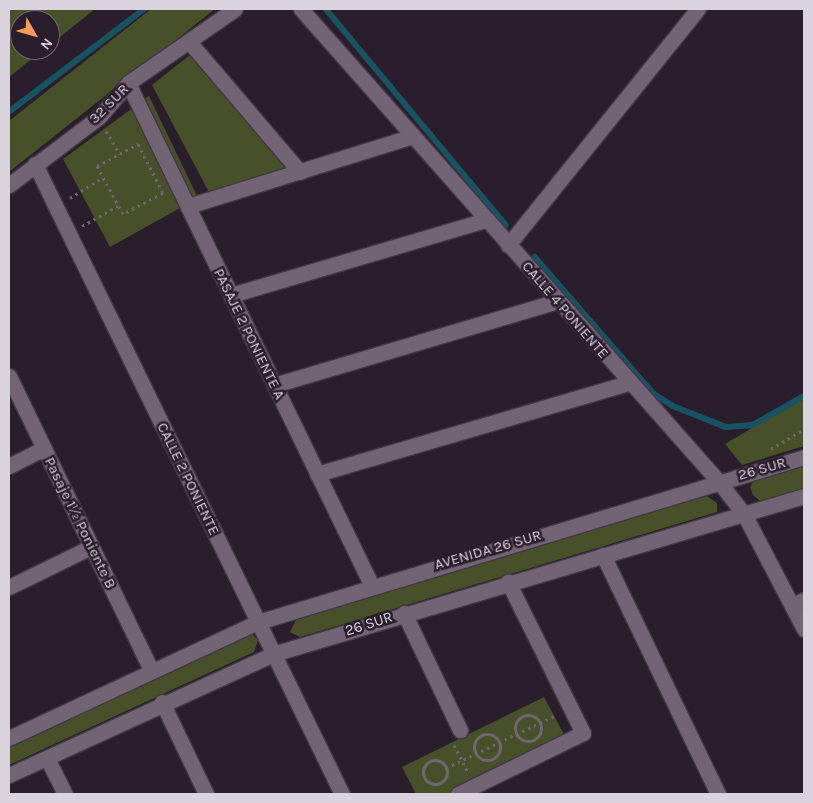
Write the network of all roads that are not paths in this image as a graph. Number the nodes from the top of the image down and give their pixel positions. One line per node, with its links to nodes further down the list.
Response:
1 (235, 9): 4 (street, 32 SUR)
2 (301, 9): 6 (street, CALLE 4 PONIENTE)
3 (698, 9): 12 (street)
4 (191, 44): 5 (street, 32 SUR); 8 (street)
5 (128, 83): 7 (street, 32 SUR); 10 (street, PASAJE 2 PONIENTE A)
6 (412, 136): 8 (street); 11 (street, CALLE 4 PONIENTE)
7 (35, 164): 9 (street, 32 SUR); 32 (street, CALLE 2 PONIENTE)
8 (300, 172): 10 (street)
9 (9, 185)
10 (188, 206): 13 (street, PASAJE 2 PONIENTE A)
11 (486, 220): 12 (street, CALLE 4 PONIENTE); 13 (street)
12 (508, 245): 14 (street, CALLE 4 PONIENTE)
13 (231, 295): 17 (street, PASAJE 2 PONIENTE A)
14 (557, 301): 16 (street, CALLE 4 PONIENTE); 17 (street)
15 (9, 376): 18 (street, Pasaje 1½ Poniente B)
16 (629, 383): 21 (street); 22 (street, CALLE 4 PONIENTE)
17 (274, 385): 21 (street, PASAJE 2 PONIENTE A)
18 (44, 448): 20 (street); 25 (street, Pasaje 1½ Poniente B)
19 (804, 457): 22 (street, 26 SUR)
20 (9, 466)
21 (317, 474): 28 (street, PASAJE 2 PONIENTE A)
22 (719, 482): 24 (street, CALLE 4 PONIENTE); 28 (street, AVENIDA 26 SUR)
23 (804, 496): 24 (street)
24 (744, 514): 26 (street, 26 SUR); 30 (street, CALLE 4 PONIENTE)
25 (91, 547): 29 (street); 35 (street, Pasaje 1½ Poniente B)
26 (603, 555): 27 (street, 26 SUR); 45 (street)
27 (508, 582): 31 (street, 26 SUR); 44 (street)
28 (371, 584): 32 (street, AVENIDA 26 SUR)
29 (9, 587)
30 (798, 602): 33 (street, CALLE 4 PONIENTE)
31 (404, 613): 34 (street, 26 SUR); 37 (street)
32 (258, 622): 34 (street, CALLE 2 PONIENTE); 35 (street)
33 (804, 629)
34 (274, 654): 36 (street, 26 SUR); 43 (street, CALLE 2 PONIENTE)
35 (151, 670): 38 (street)
36 (162, 702): 39 (street, 26 SUR); 42 (street)
37 (456, 736)
38 (9, 738)
39 (47, 758): 40 (street, 26 SUR); 41 (street)
40 (9, 775)
41 (65, 794)
42 (206, 794)
43 (342, 794)
44 (458, 794)
45 (718, 794)

